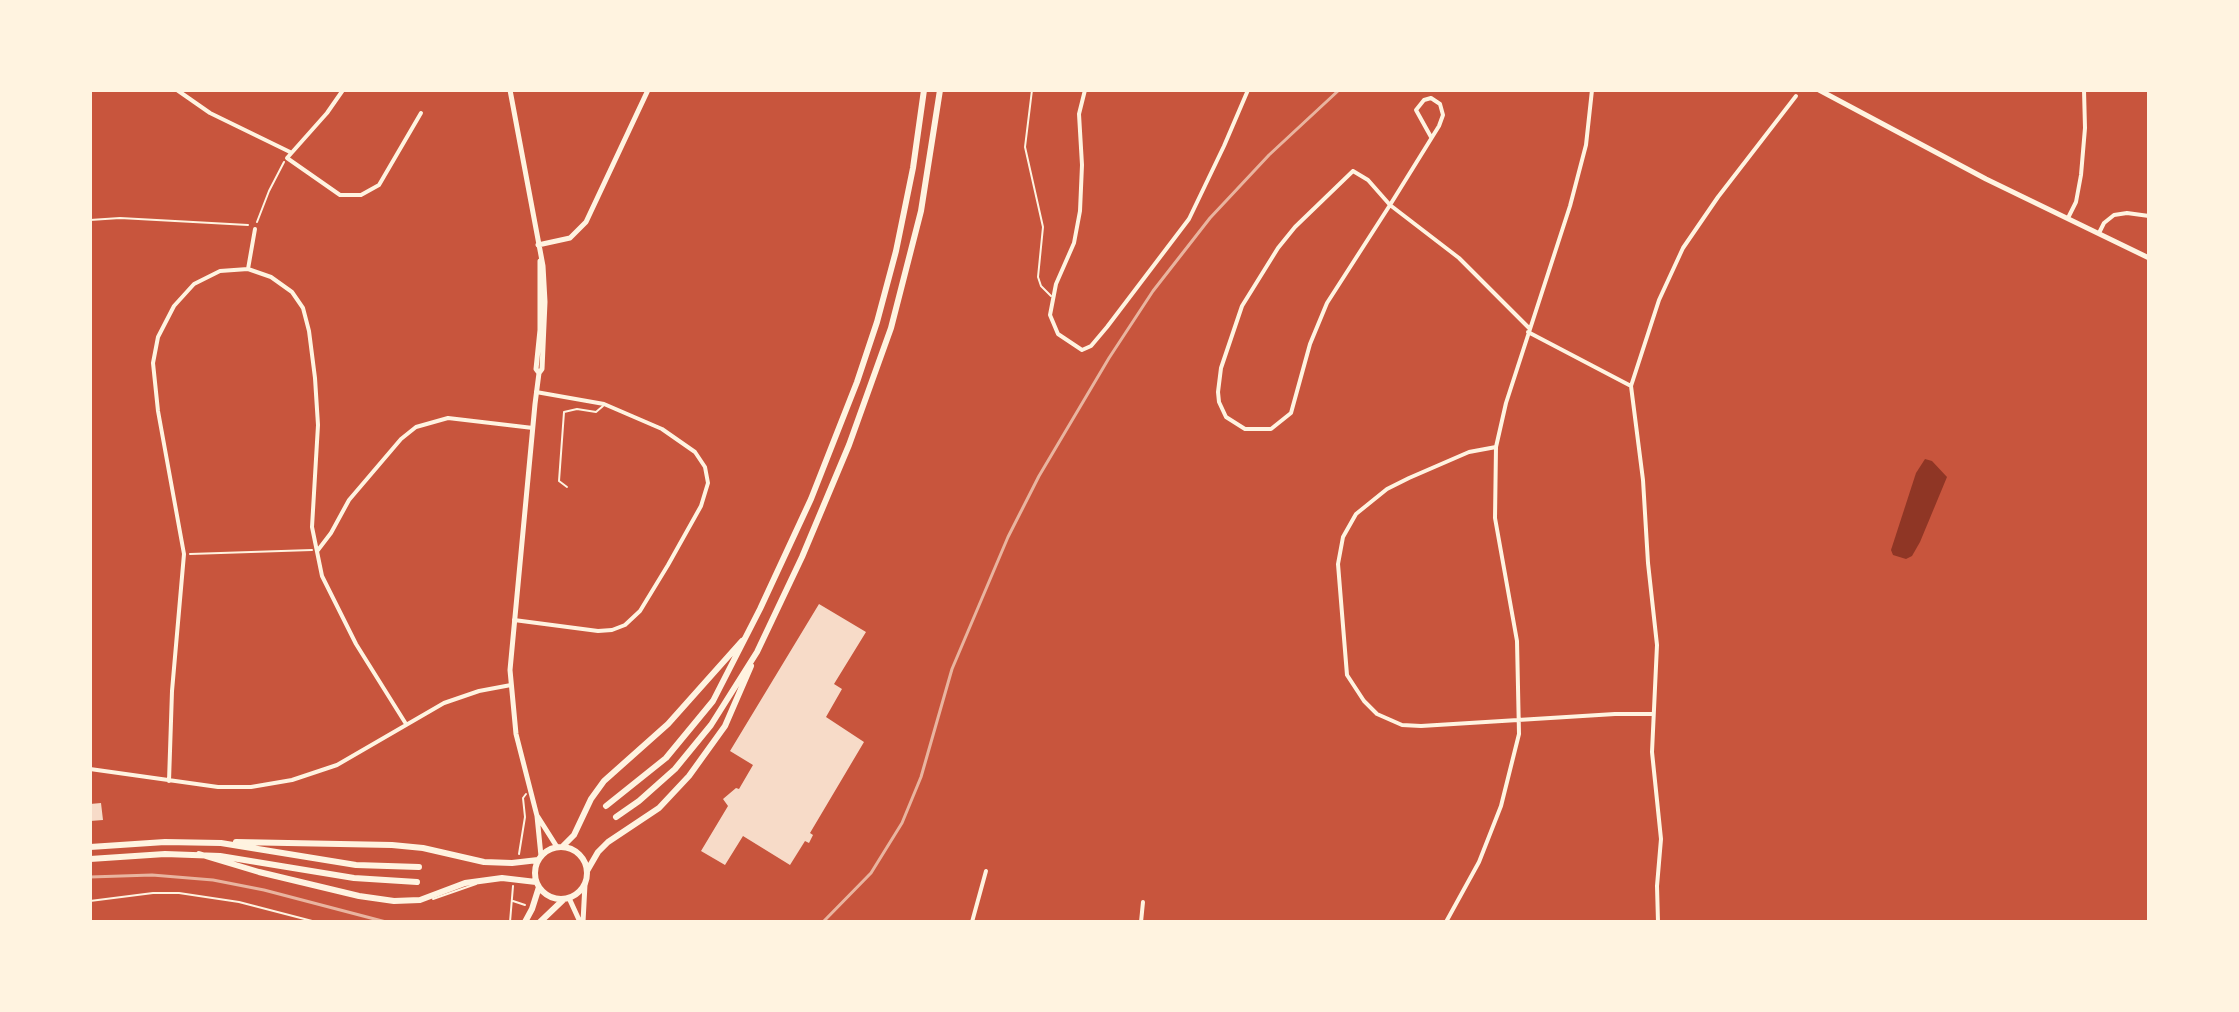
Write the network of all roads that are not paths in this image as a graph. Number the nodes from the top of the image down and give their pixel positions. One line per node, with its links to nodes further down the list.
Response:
1 (177, 90): 16 (street)
2 (343, 90): 16 (street)
3 (510, 90): 22 (main road)
4 (648, 90): 22 (main road)
5 (940, 90): 36 (highway)
6 (1032, 90): 25 (lane)
7 (1085, 90): 25 (street)
8 (1248, 90): 25 (street)
9 (1592, 90): 26 (street)
10 (1819, 90): 19 (main road)
11 (2084, 90): 19 (street)
12 (923, 91): 35 (highway)
13 (1796, 96): 27 (street)
14 (421, 113): 16 (street)
15 (1431, 137): 15 (street); 17 (street)
16 (290, 152)
17 (1390, 205): 17 (street); 26 (street)
18 (2149, 216): 21 (street)
19 (2068, 218): 21 (main road)
20 (256, 226): 24 (street)
21 (2099, 233): 23 (main road)
22 (538, 245): 28 (main road)
23 (2149, 258)
24 (248, 269): 33 (street); 42 (street)
25 (1052, 297)
26 (1529, 330): 27 (street); 31 (street)
27 (1631, 386): 38 (street)
28 (536, 392): 29 (street); 30 (main road)
29 (604, 404): 32 (lane); 34 (street)
30 (533, 428): 33 (street); 34 (main road)
31 (1496, 447): 39 (street); 39 (street)
32 (567, 487)
33 (317, 550): 40 (street)
34 (514, 620): 37 (main road)
35 (748, 635): 43 (highway); 48 (highway)
36 (757, 652): 45 (highway); 53 (highway)
37 (511, 685): 40 (street); 44 (main road)
38 (1653, 714): 39 (street); 66 (street)
39 (1520, 721): 65 (street)
40 (406, 724): 42 (street)
41 (90, 769): 42 (street)
42 (169, 781)
43 (606, 806)
44 (537, 816): 48 (main road); 50 (main road)
45 (616, 817)
46 (221, 843): 47 (highway); 50 (highway); 52 (highway)
47 (90, 847)
48 (560, 847): 50 (highway); 53 (highway)
49 (199, 854): 51 (highway); 55 (highway); 56 (highway)
50 (540, 858): 56 (highway)
51 (90, 859)
52 (419, 867)
53 (587, 871): 57 (highway)
54 (986, 871): 63 (street)
55 (417, 882)
56 (538, 884): 58 (highway); 60 (highway)
57 (585, 884): 58 (highway); 62 (main road)
58 (566, 899): 61 (highway); 62 (main road)
59 (1143, 902): 64 (street)
60 (525, 922)
61 (540, 922)
62 (582, 922)
63 (972, 922)
64 (1141, 922)
65 (1446, 922)
66 (1658, 922)

